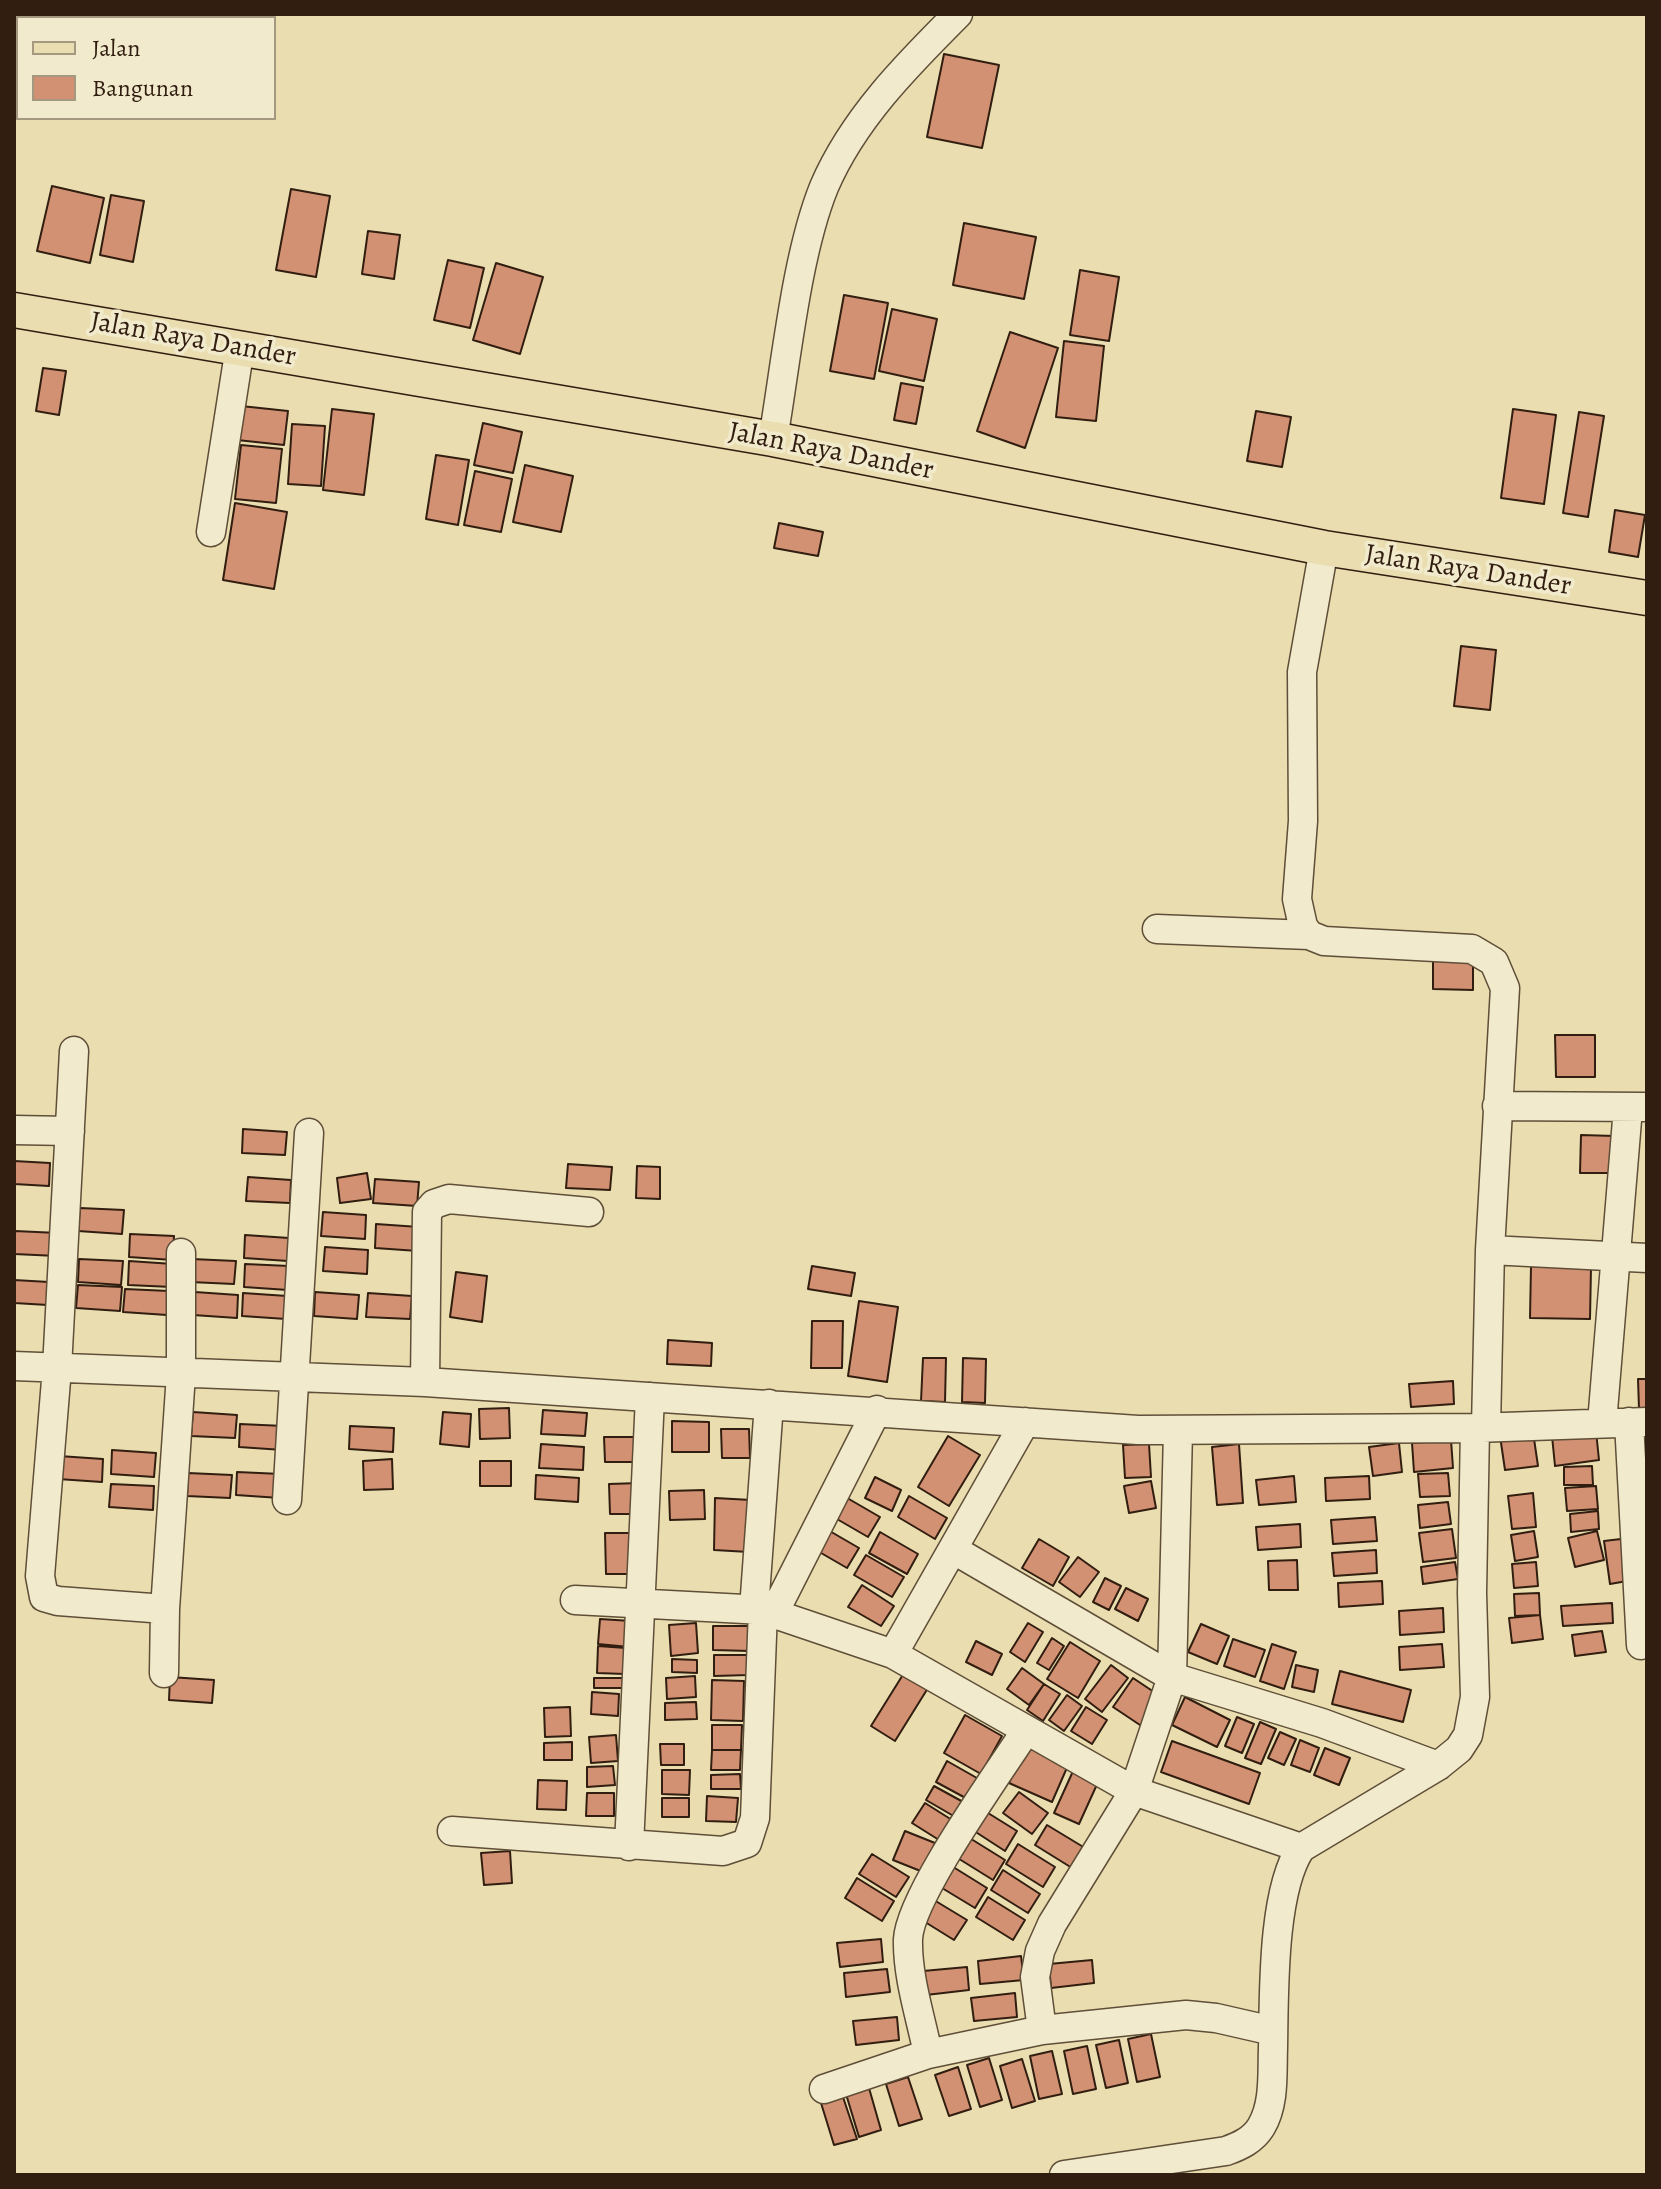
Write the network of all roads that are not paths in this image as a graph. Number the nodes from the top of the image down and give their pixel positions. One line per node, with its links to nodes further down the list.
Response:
1 (958, 14): 4 (street)
2 (14, 310): 3 (main road, Jalan Raya Dander)
3 (240, 347): 4 (main road, Jalan Raya Dander); 5 (street)
4 (773, 439): 6 (main road, Jalan Raya Dander)
5 (211, 532)
6 (1324, 548): 7 (main road, Jalan Raya Dander); 9 (street)
7 (1647, 598)
8 (1157, 929): 9 (street)
9 (1309, 935): 11 (street)
10 (74, 1051): 14 (street)
11 (1497, 1106): 12 (street); 17 (street)
12 (1638, 1108): 19 (street)
13 (14, 1130): 14 (street)
14 (70, 1131): 22 (street)
15 (309, 1133): 24 (street)
16 (589, 1212): 25 (street)
17 (1490, 1250): 19 (street); 31 (street)
18 (181, 1253): 23 (street)
19 (1615, 1256): 20 (street); 30 (street)
20 (1647, 1258)
21 (14, 1366): 22 (street)
22 (57, 1368): 23 (street); 37 (street)
23 (181, 1374): 24 (street); 37 (street)
24 (297, 1378): 25 (street); 33 (street)
25 (425, 1382): 26 (street)
26 (650, 1397): 27 (street); 36 (street)
27 (769, 1404): 28 (street); 38 (street)
28 (877, 1410): 29 (street); 38 (street)
29 (1025, 1422): 32 (street); 34 (street)
30 (1626, 1423): 31 (street); 39 (street)
31 (1481, 1427): 32 (street); 44 (street)
32 (1178, 1431): 42 (street)
33 (287, 1500)
34 (954, 1550): 40 (street); 42 (street)
35 (575, 1600): 36 (street)
36 (643, 1604): 38 (street); 47 (street)
37 (165, 1609): 41 (street)
38 (764, 1611): 40 (street); 47 (street)
39 (1641, 1645)
40 (893, 1654): 43 (street)
41 (164, 1673)
42 (1172, 1677): 44 (street); 45 (street)
43 (1025, 1732): 45 (street); 51 (street)
44 (1438, 1766): 48 (street)
45 (1134, 1791): 48 (street); 49 (street)
46 (452, 1831): 47 (street)
47 (629, 1846)
48 (1301, 1848): 50 (street)
49 (1042, 2030): 50 (street); 51 (street)
50 (1273, 2031): 53 (street)
51 (928, 2054): 52 (street)
52 (824, 2089)
53 (1064, 2175)

